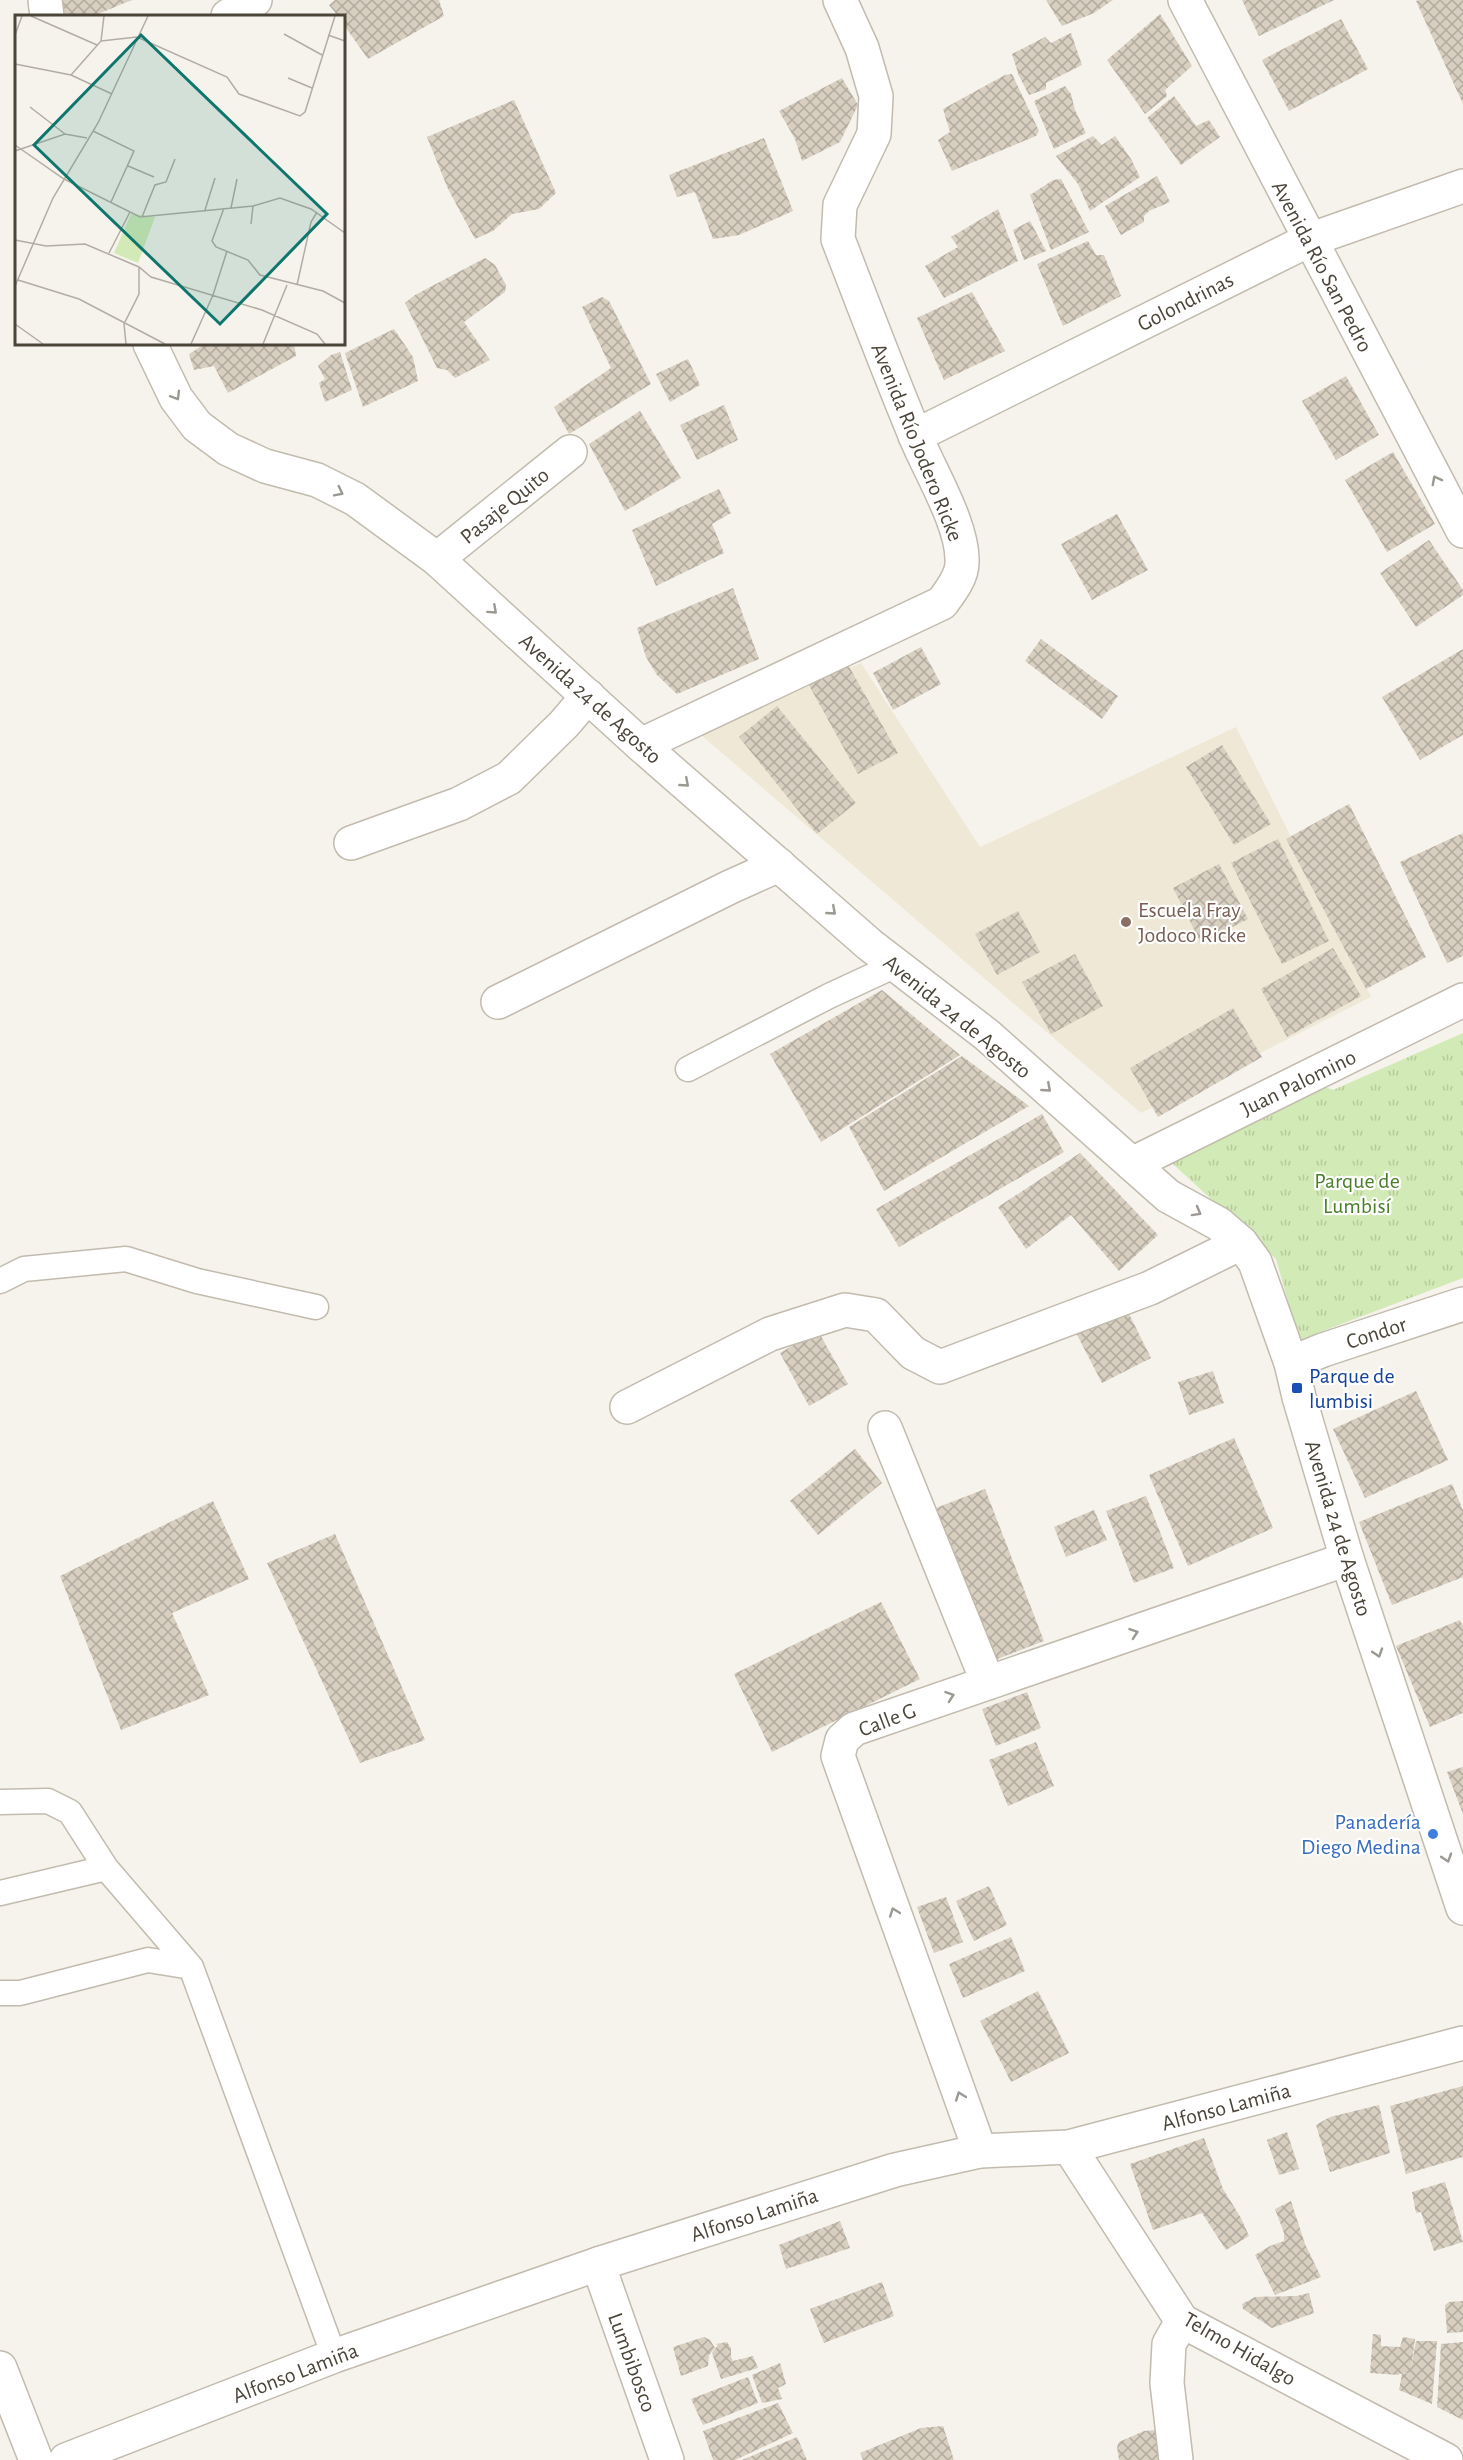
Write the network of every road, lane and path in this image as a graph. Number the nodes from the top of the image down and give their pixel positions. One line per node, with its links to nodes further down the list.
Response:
1 (45, 0): 5 (street)
2 (255, 0): 6 (street)
3 (840, 0): 10 (street, Avenida Río Jodero Ricke)
4 (1185, 0): 8 (street, Avenida Río San Pedro)
5 (47, 15)
6 (230, 15)
7 (1463, 186): 8 (street, Golondrinas)
8 (1309, 240): 10 (street, Golondrinas); 12 (street, Avenida Río San Pedro, one-way to 8)
9 (150, 345): 13 (street, Avenida 24 de Agosto, one-way to 13)
10 (915, 436): 15 (street, Avenida Río Jodero Ricke)
11 (570, 452): 13 (street, Pasaje Quito)
12 (1463, 531)
13 (437, 559): 14 (street, Avenida 24 de Agosto, one-way to 14)
14 (588, 696): 15 (street, Avenida 24 de Agosto); 16 (street)
15 (641, 745): 17 (street, Avenida 24 de Agosto, one-way to 17)
16 (351, 843)
17 (779, 865): 18 (street, Avenida 24 de Agosto, one-way to 18); 20 (street)
18 (896, 965): 21 (lane); 22 (street, Avenida 24 de Agosto, one-way to 22)
19 (1463, 1000): 22 (street, Juan Palomino)
20 (498, 1002)
21 (688, 1069)
22 (1132, 1164): 23 (street, Avenida 24 de Agosto, one-way to 23)
23 (1241, 1243): 27 (street, Avenida 24 de Agosto); 28 (street)
24 (0, 1281): 26 (lane)
25 (1463, 1304): 27 (street, Condor)
26 (316, 1307)
27 (1291, 1363): 30 (street, Avenida 24 de Agosto)
28 (627, 1407)
29 (885, 1428): 31 (street)
30 (1347, 1560): 31 (street, Calle G, one-way to 30); 35 (street, Avenida 24 de Agosto, one-way to 35)
31 (988, 1683): 40 (street, Calle G, one-way to 31)
32 (0, 1802): 33 (lane)
33 (106, 1868): 34 (lane); 36 (lane)
34 (0, 1893)
35 (1463, 1908)
36 (191, 1967): 37 (lane); 43 (lane)
37 (0, 1993)
38 (1463, 2043): 39 (street, Alfonso Lamiña)
39 (1069, 2147): 40 (street, Alfonso Lamiña); 42 (street, Telmo Hidalgo)
40 (980, 2151): 41 (street, Alfonso Lamiña)
41 (598, 2264): 43 (street, Alfonso Lamiña); 47 (street, Lumbibosco)
42 (1182, 2320): 48 (street); 49 (street, Telmo Hidalgo)
43 (334, 2356): 46 (street, Alfonso Lamiña)
44 (0, 2367): 45 (street)
45 (36, 2460)
46 (66, 2460)
47 (667, 2460)
48 (1176, 2460)
49 (1446, 2460)

